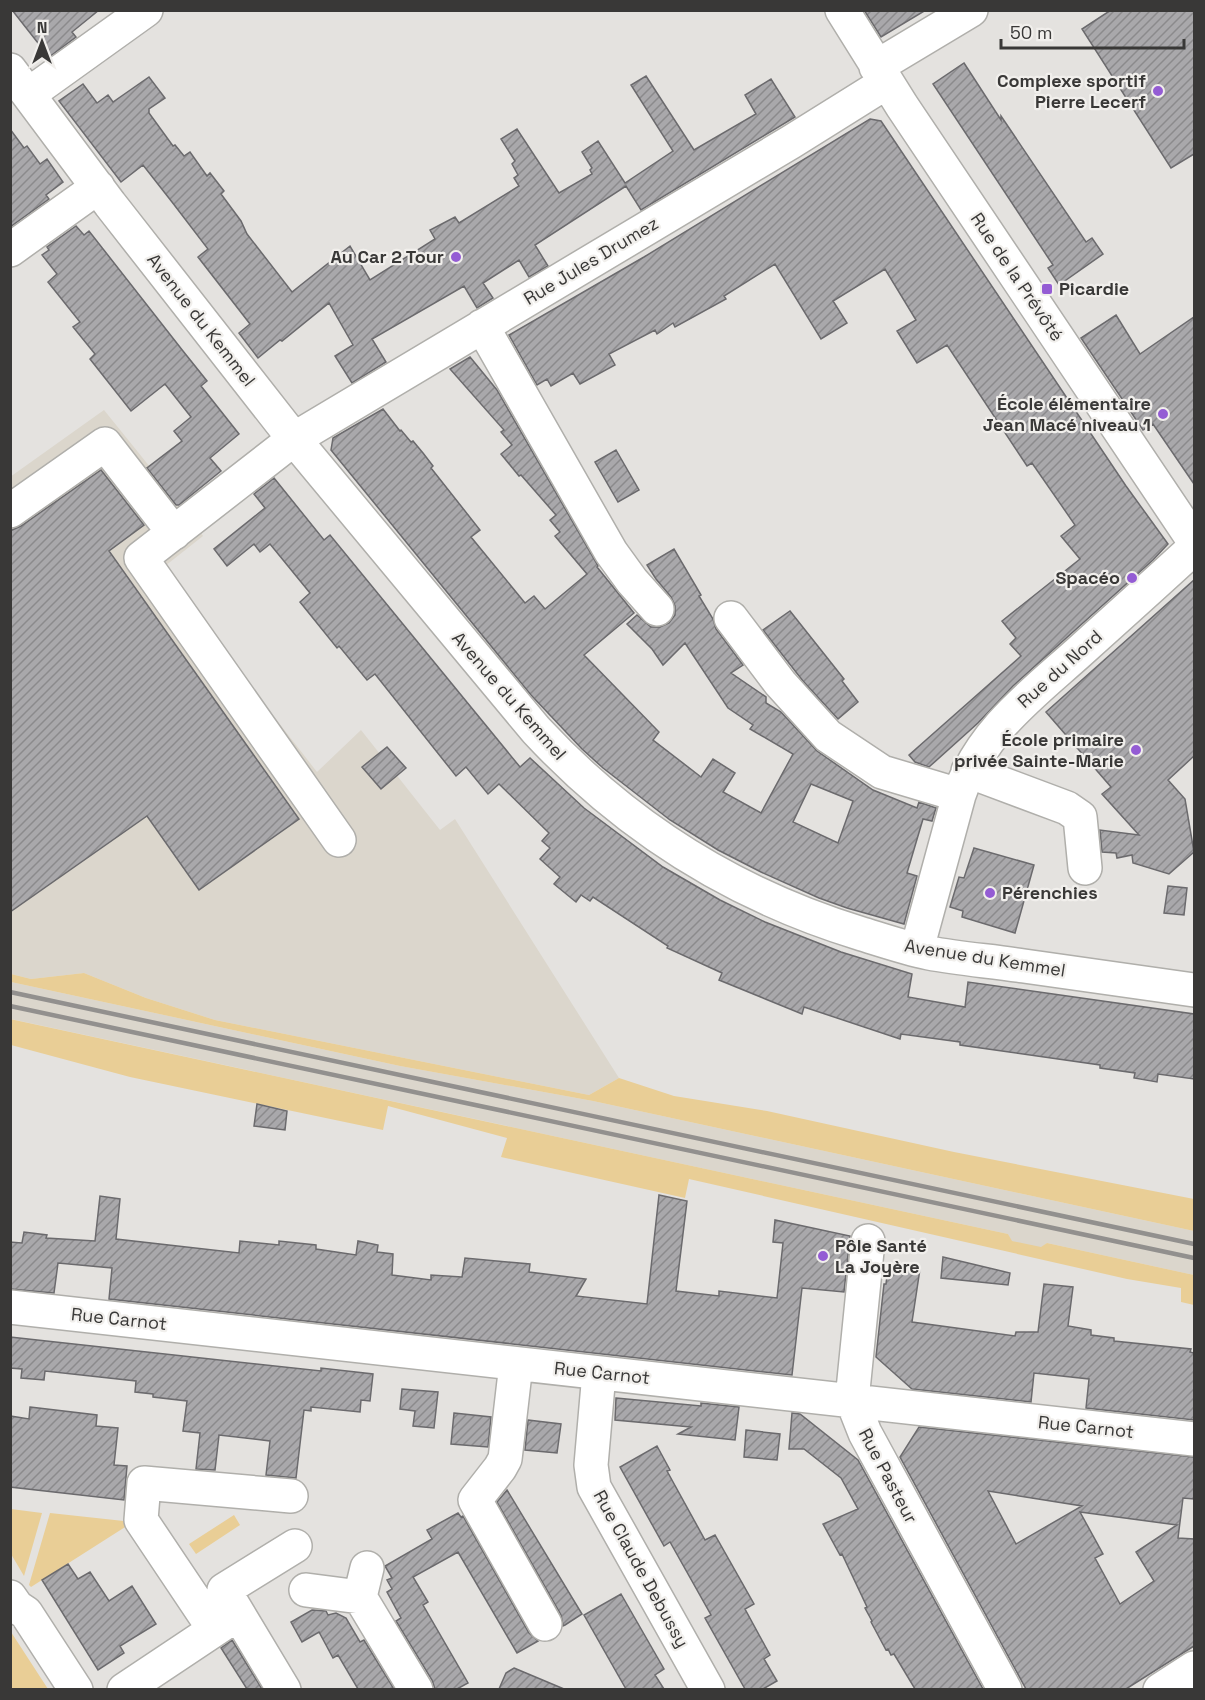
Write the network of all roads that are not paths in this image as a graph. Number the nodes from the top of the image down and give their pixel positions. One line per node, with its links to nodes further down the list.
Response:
1 (146, 10): 5 (street)
2 (842, 10): 4 (street, Rue de la Prévôté)
3 (971, 10): 4 (street, Rue Jules Drumez)
4 (882, 74): 8 (street, Rue Jules Drumez); 12 (street, Rue de la Prévôté)
5 (20, 82): 6 (street, Avenue du Kemmel)
6 (98, 187): 7 (street); 9 (street, Avenue du Kemmel)
7 (10, 250)
8 (482, 326): 9 (street, Rue Jules Drumez); 14 (street)
9 (294, 440): 11 (street, Rue Jules Drumez); 19 (street, Avenue du Kemmel)
10 (10, 511): 11 (street)
11 (174, 533): 17 (street, Rue Jules Drumez)
12 (1194, 541)
13 (1194, 548): 16 (street, Rue du Nord)
14 (657, 609)
15 (731, 618): 16 (street)
16 (963, 783): 18 (street); 19 (street, Rue du Nord)
17 (339, 840)
18 (1084, 868)
19 (917, 949): 20 (street, Avenue du Kemmel)
20 (1194, 990)
21 (868, 1241): 25 (street, Rue Pasteur)
22 (10, 1307): 23 (street, Rue Carnot)
23 (516, 1364): 24 (street, Rue Carnot); 32 (street)
24 (599, 1373): 25 (street, Rue Carnot); 38 (street, Rue Claude Debussy)
25 (852, 1400): 26 (street, Rue Carnot); 39 (street, Rue Pasteur)
26 (1194, 1439)
27 (291, 1496): 31 (street)
28 (295, 1546): 31 (street)
29 (306, 1590): 37 (street)
30 (13, 1605): 34 (street)
31 (226, 1622): 35 (street); 36 (street)
32 (545, 1624)
33 (1194, 1668): 40 (street)
34 (76, 1689)
35 (124, 1689)
36 (284, 1689)
37 (416, 1689)
38 (708, 1689)
39 (1005, 1689)
40 (1160, 1689)

